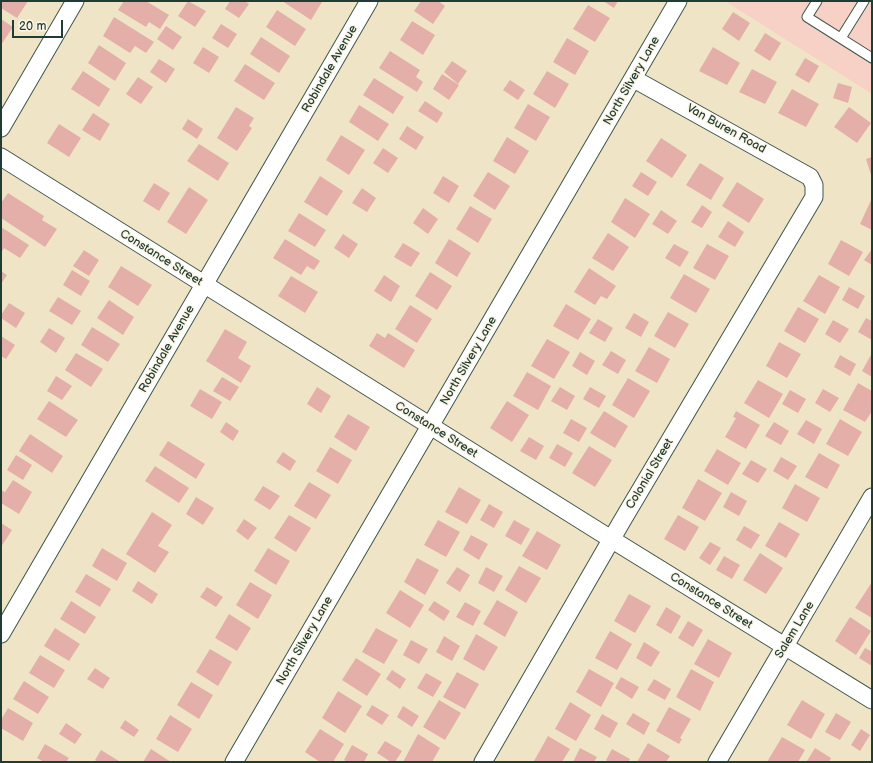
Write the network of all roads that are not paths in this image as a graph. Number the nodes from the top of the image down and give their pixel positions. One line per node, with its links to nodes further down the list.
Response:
1 (76, 1): 9 (street)
2 (369, 1): 12 (street, Robindale Avenue)
3 (678, 1): 8 (street, North Silvery Lane)
4 (817, 1): 6 (lane)
5 (864, 1): 6 (lane)
6 (841, 38): 7 (lane)
7 (872, 58)
8 (634, 78): 11 (street, Van Buren Road); 13 (street, North Silvery Lane)
9 (1, 128)
10 (1, 157): 12 (street, Constance Street)
11 (814, 185): 15 (street, Colonial Street)
12 (204, 285): 13 (street, Constance Street); 16 (street, Robindale Avenue)
13 (430, 426): 15 (street, Constance Street); 19 (street, North Silvery Lane)
14 (872, 497): 17 (street, Salem Lane)
15 (611, 539): 17 (street, Constance Street); 20 (street, Colonial Street)
16 (1, 634)
17 (784, 647): 18 (street, Constance Street); 21 (street, Salem Lane)
18 (872, 700)
19 (234, 762)
20 (483, 762)
21 (717, 762)

